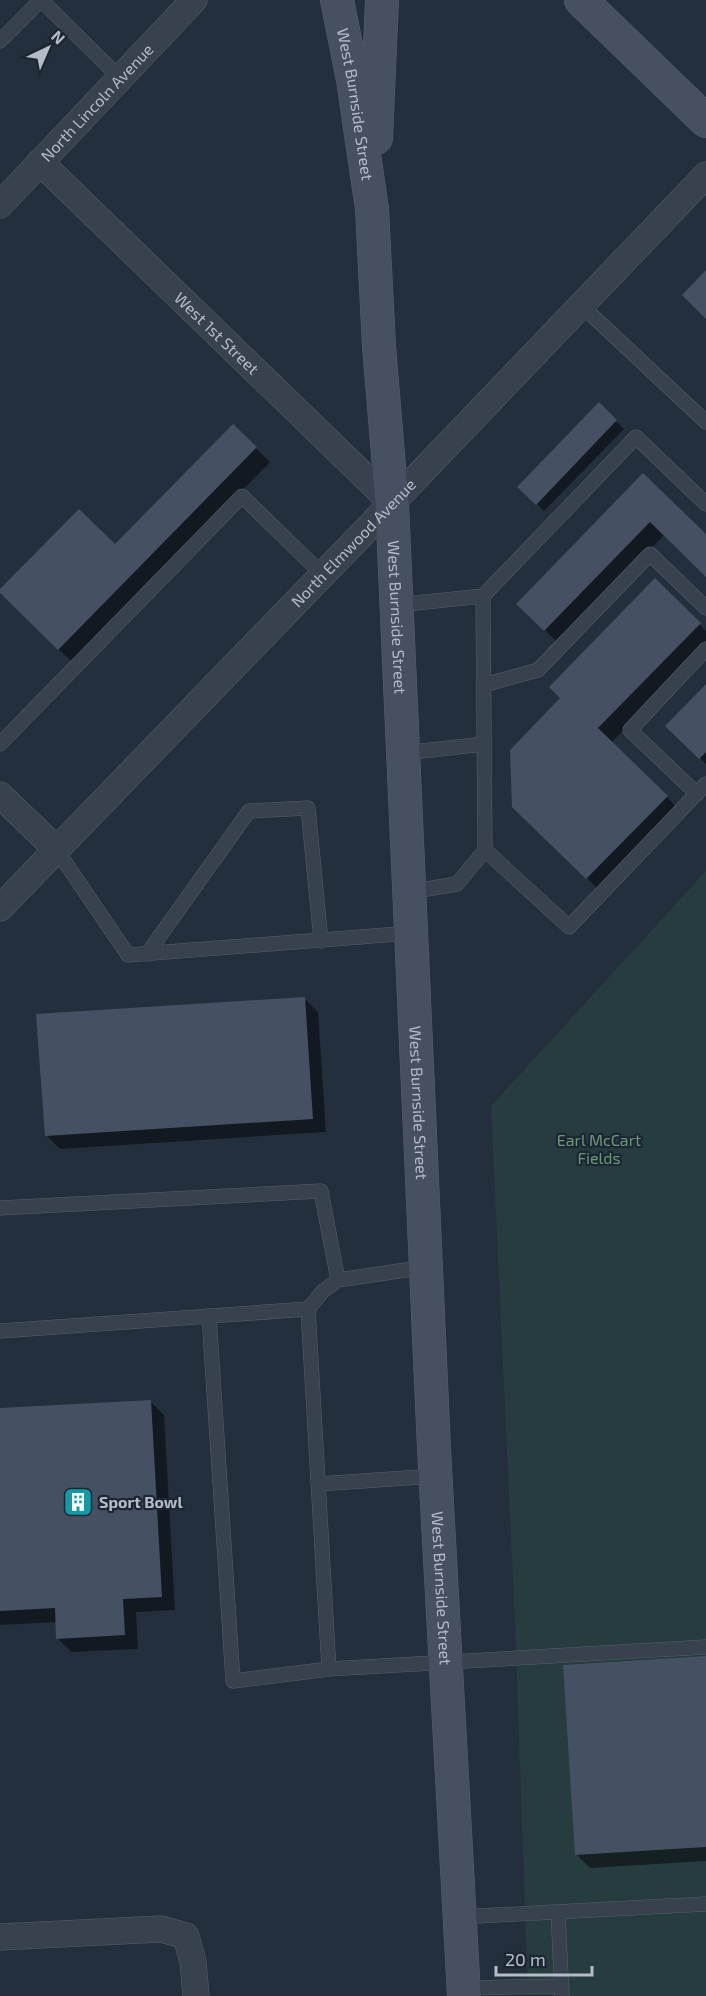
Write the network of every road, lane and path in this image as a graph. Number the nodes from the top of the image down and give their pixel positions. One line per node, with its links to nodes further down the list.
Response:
1 (194, 0): 6 (street, North Lincoln Avenue)
2 (337, 0): 11 (main road, West Burnside Street)
3 (382, 0): 11 (main road, West Burnside Street)
4 (581, 0): 7 (main road)
5 (0, 41): 6 (lane)
6 (120, 78): 8 (street, North Lincoln Avenue)
7 (706, 121)
8 (40, 162): 10 (street, North Lincoln Avenue); 14 (street, West 1st Street)
9 (706, 175): 12 (street, North Elmwood Avenue)
10 (0, 205)
11 (372, 209): 14 (main road, West Burnside Street)
12 (581, 305): 13 (lane); 14 (street, North Elmwood Avenue)
13 (706, 422)
14 (392, 503): 16 (street, North Elmwood Avenue); 18 (main road, West Burnside Street)
15 (706, 504): 17 (lane)
16 (323, 574): 22 (lane); 27 (street, North Elmwood Avenue)
17 (483, 596): 18 (lane); 21 (lane)
18 (397, 605): 24 (main road, West Burnside Street)
19 (706, 608): 21 (lane)
20 (706, 649): 25 (lane)
21 (484, 685): 23 (lane)
22 (0, 744)
23 (484, 744): 24 (lane); 28 (lane)
24 (404, 753): 29 (main road, West Burnside Street)
25 (701, 789): 28 (lane)
26 (0, 795): 27 (street)
27 (56, 849): 30 (street, North Elmwood Avenue); 33 (lane)
28 (485, 850): 29 (lane)
29 (409, 892): 31 (main road, West Burnside Street)
30 (0, 908)
31 (411, 933): 32 (lane); 35 (main road, West Burnside Street)
32 (321, 940): 33 (lane); 33 (lane)
33 (147, 954)
34 (0, 1208): 36 (lane)
35 (426, 1267): 36 (lane); 40 (main road, West Burnside Street)
36 (338, 1280): 37 (lane)
37 (308, 1309): 38 (lane); 41 (lane)
38 (209, 1316): 39 (lane); 44 (lane)
39 (0, 1331)
40 (436, 1476): 41 (lane); 43 (main road, West Burnside Street)
41 (318, 1484): 44 (lane)
42 (706, 1647): 43 (lane)
43 (446, 1661): 44 (lane); 47 (main road, West Burnside Street)
44 (329, 1669)
45 (706, 1904): 46 (lane)
46 (558, 1912): 47 (lane); 49 (lane)
47 (459, 1917): 50 (main road, West Burnside Street)
48 (0, 1937): 51 (street)
49 (562, 1991): 50 (lane)
50 (464, 1992)
51 (196, 1996)

